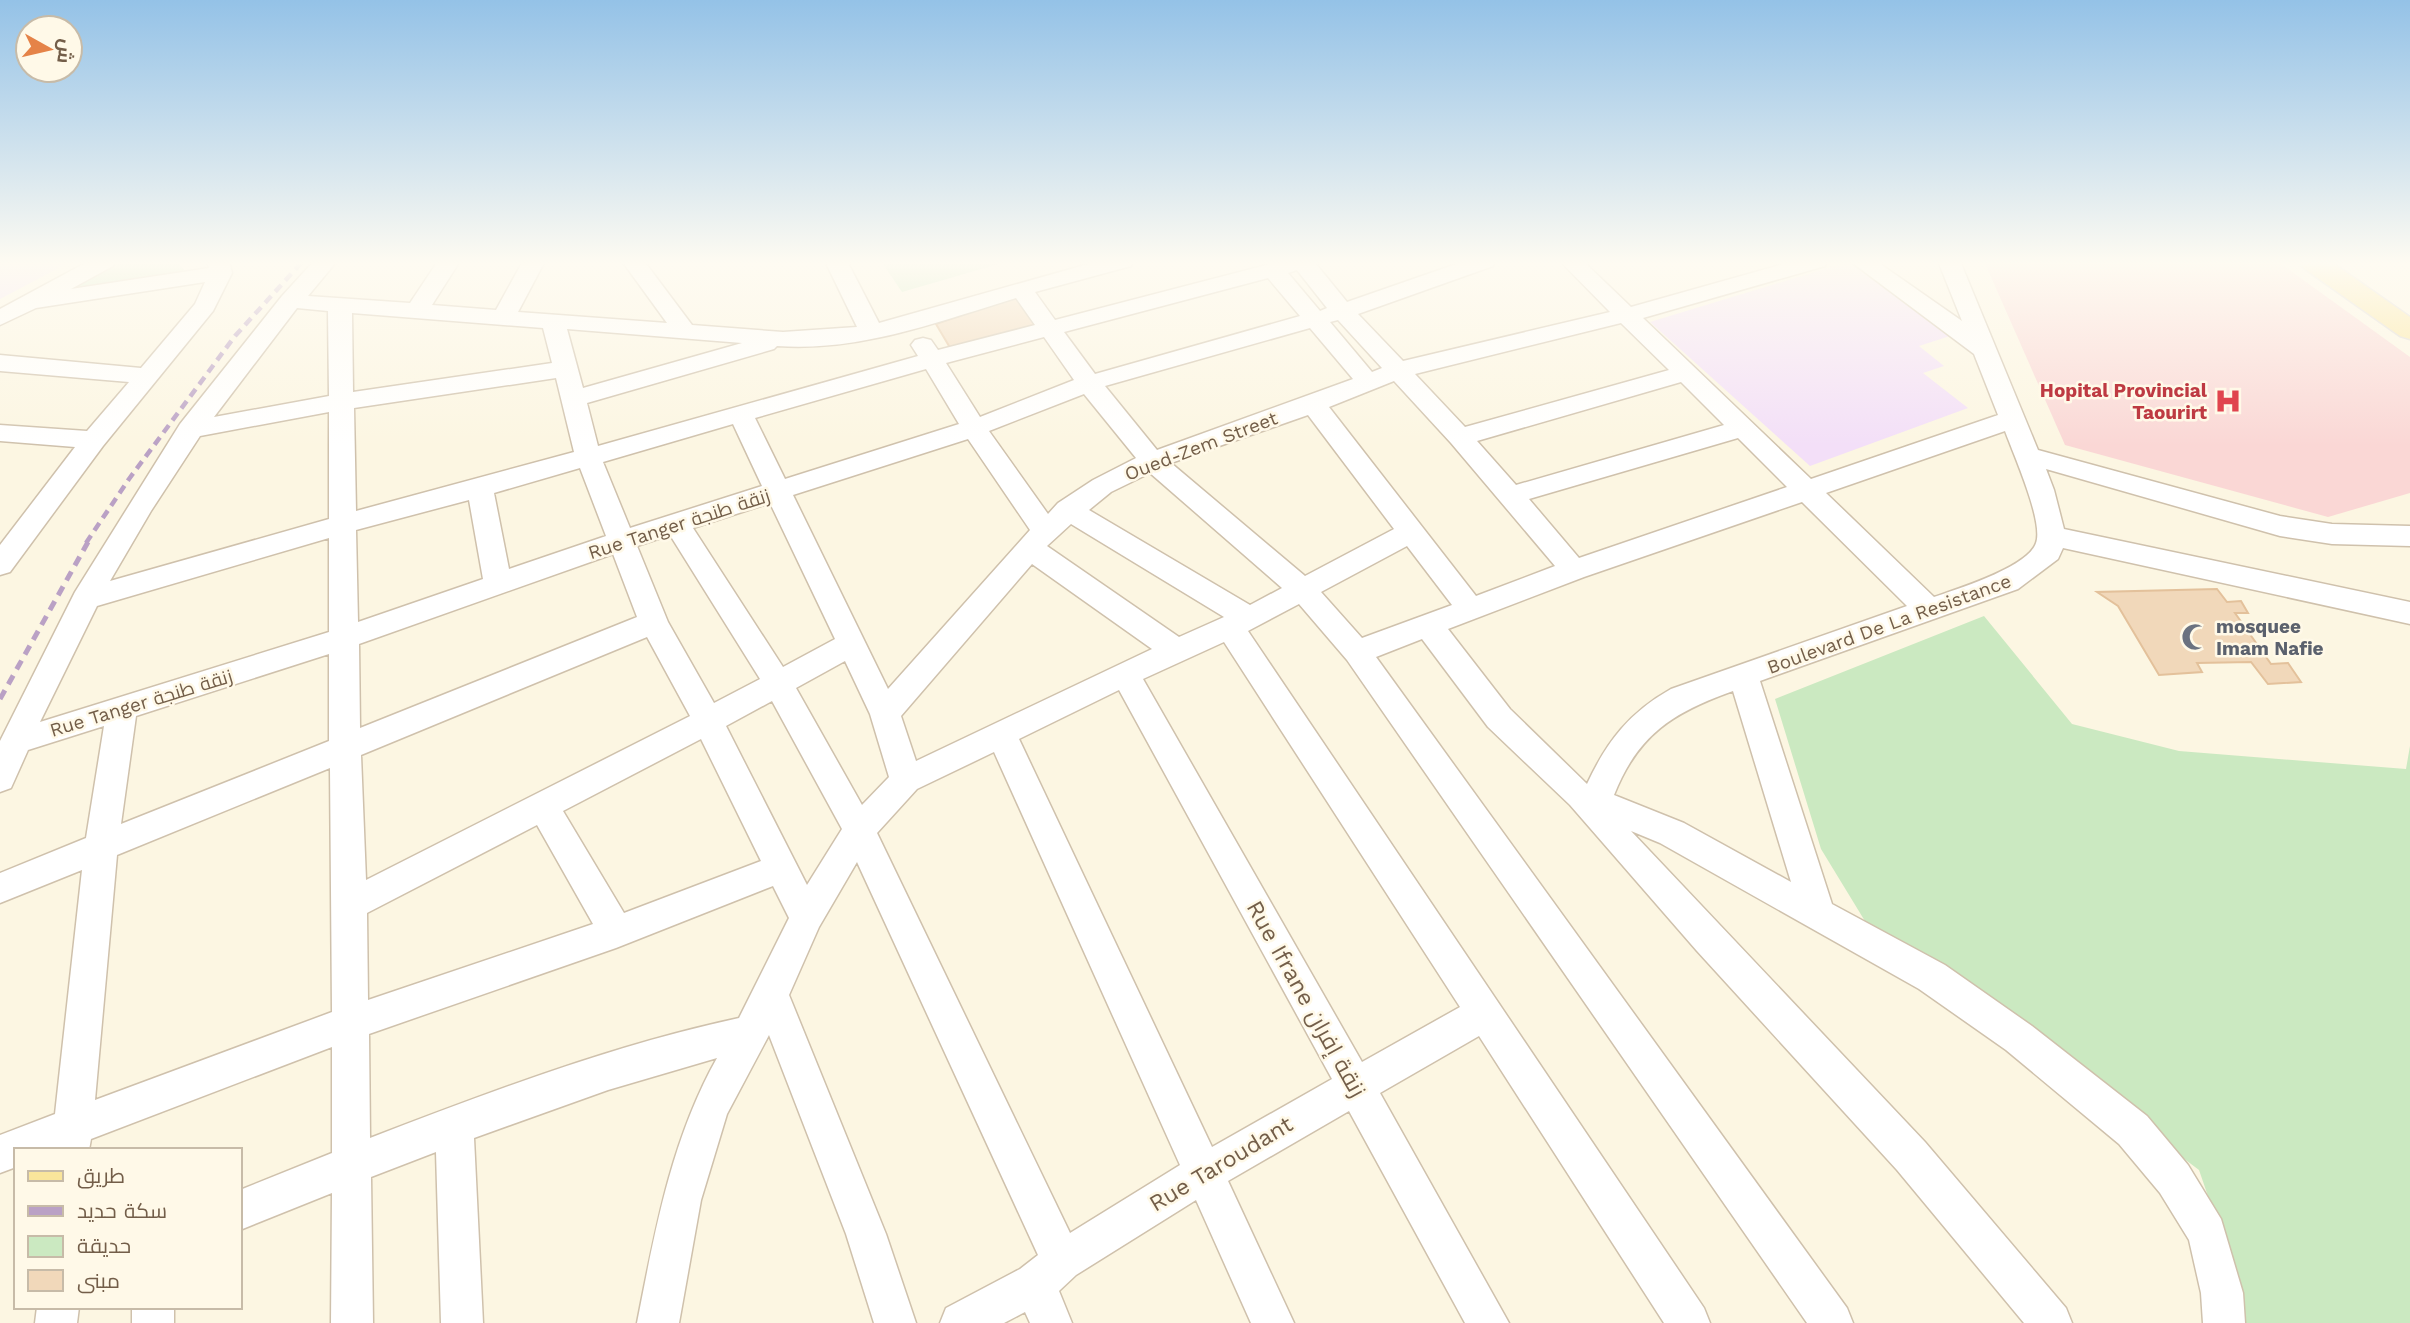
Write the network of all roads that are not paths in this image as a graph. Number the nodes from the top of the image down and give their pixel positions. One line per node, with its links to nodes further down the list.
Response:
1 (191, 323): 28 (street)
2 (273, 323): 38 (street)
3 (340, 323): 32 (street)
4 (553, 323): 25 (street)
5 (578, 323): 19 (street)
6 (679, 323): 19 (street)
7 (867, 323): 20 (street)
8 (911, 323): 20 (street); 23 (street)
9 (1045, 323): 18 (street)
10 (1074, 323): 18 (street)
11 (1299, 323): 30 (street, Rue Tanger زنقة طنجة)
12 (1320, 323): 29 (street)
13 (1355, 323): 26 (street)
14 (1594, 323): 26 (street, Oued-Zem Street)
15 (1635, 323): 27 (street)
16 (1950, 323): 22 (street)
17 (1974, 323): 22 (street)
18 (1050, 329): 23 (street); 30 (street)
19 (684, 330): 21 (street)
20 (872, 333): 21 (street)
21 (783, 339): 31 (street)
22 (1984, 349): 35 (street)
23 (930, 360): 34 (street); 36 (street)
24 (0, 363): 28 (street)
25 (564, 369): 31 (street); 32 (street)
26 (1399, 369): 29 (street, Oued-Zem Street); 40 (street)
27 (1686, 373): 37 (street); 40 (street)
28 (148, 376): 41 (street)
29 (1368, 382): 33 (street, Oued-Zem Street)
30 (1089, 383): 36 (street, Rue Tanger زنقة طنجة); 44 (street)
31 (574, 398): 42 (street)
32 (342, 402): 38 (street); 50 (street)
33 (1313, 404): 44 (street, Oued-Zem Street); 52 (street)
34 (741, 414): 42 (street); 46 (street)
35 (2011, 420): 43 (street); 47 (street)
36 (975, 428): 46 (street, Rue Tanger زنقة طنجة); 55 (street)
37 (1744, 428): 47 (street); 48 (street)
38 (189, 430): 61 (street)
39 (0, 433): 41 (street)
40 (1460, 437): 48 (street)
41 (94, 440): 57 (street)
42 (588, 456): 45 (street); 56 (street)
43 (2026, 456): 53 (street); 54 (street)
44 (1152, 461): 49 (street, Oued-Zem Street); 60 (street)
45 (480, 488): 50 (street); 59 (street)
46 (778, 492): 51 (street, Rue Tanger زنقة طنجة); 69 (street)
47 (1808, 492): 58 (street); 63 (street)
48 (1509, 496): 58 (street)
49 (1068, 510): 55 (street, Oued-Zem Street); 66 (street)
50 (343, 524): 61 (street); 68 (street)
51 (677, 525): 56 (street, Rue Tanger زنقة طنجة); 74 (street)
52 (1411, 532): 60 (street); 62 (street)
53 (2052, 536): 63 (street, Boulevard De La Resistance); 64 (street)
54 (2410, 536)
55 (1037, 539): 70 (street); 76 (street, Oued-Zem Street)
56 (621, 541): 59 (street, Rue Tanger زنقة طنجة); 65 (street)
57 (2, 560)
58 (1574, 570): 62 (street)
59 (498, 585): 68 (street, Rue Tanger زنقة طنجة)
60 (1303, 590): 66 (street); 71 (street)
61 (85, 599): 79 (street)
62 (1470, 608): 67 (street)
63 (1928, 609): 73 (street, Boulevard De La Resistance)
64 (2410, 613)
65 (654, 622): 77 (street); 80 (street)
66 (1240, 623): 70 (street); 94 (street)
67 (1428, 625): 71 (street); 83 (street)
68 (344, 638): 75 (street, Rue Tanger زنقة طنجة); 80 (street)
69 (850, 644): 74 (street); 76 (street)
70 (1177, 651): 72 (street)
71 (1357, 652): 114 (street)
72 (1125, 674): 78 (street); 97 (street, Rue Ifrane زنقة إفران)
73 (1744, 677): 83 (street, Boulevard De La Resistance); 90 (street)
74 (778, 683): 77 (street); 85 (street)
75 (122, 709): 79 (street, Rue Tanger زنقة طنجة); 86 (street)
76 (885, 714): 82 (street)
77 (708, 721): 84 (street); 87 (street)
78 (1001, 734): 82 (street); 102 (street)
79 (15, 742): 81 (street)
80 (345, 747): 86 (street); 89 (street)
81 (0, 779)
82 (906, 780): 85 (street)
83 (1586, 798): 90 (street); 115 (street)
84 (543, 806): 89 (street); 92 (street)
85 (859, 830): 91 (street); 104 (street)
86 (101, 846): 88 (street); 99 (street)
87 (782, 867): 91 (street); 92 (street)
88 (0, 888)
89 (350, 905): 95 (street)
90 (1818, 914): 116 (street)
91 (806, 918): 93 (street)
92 (616, 932): 95 (street)
93 (771, 995): 96 (street); 108 (street)
94 (1486, 1012): 97 (street, Rue Taroudant); 113 (street)
95 (350, 1023): 99 (street); 101 (street)
96 (749, 1033): 98 (street); 107 (street)
97 (1353, 1085): 102 (street, Rue Taroudant); 112 (street, Rue Ifrane زنقة إفران)
98 (454, 1125): 101 (street); 106 (street)
99 (72, 1139): 100 (street)
100 (29, 1148)
101 (352, 1164): 103 (street); 105 (street)
102 (1203, 1173): 104 (street, Rue Taroudant); 111 (street)
103 (242, 1209)
104 (1049, 1273): 109 (street, Rue Taroudant); 110 (street)
105 (352, 1323)
106 (462, 1323)
107 (658, 1323)
108 (895, 1323)
109 (961, 1323)
110 (1051, 1323)
111 (1273, 1323)
112 (1488, 1323)
113 (1689, 1323)
114 (1832, 1323)
115 (2051, 1323)
116 (2224, 1323)

